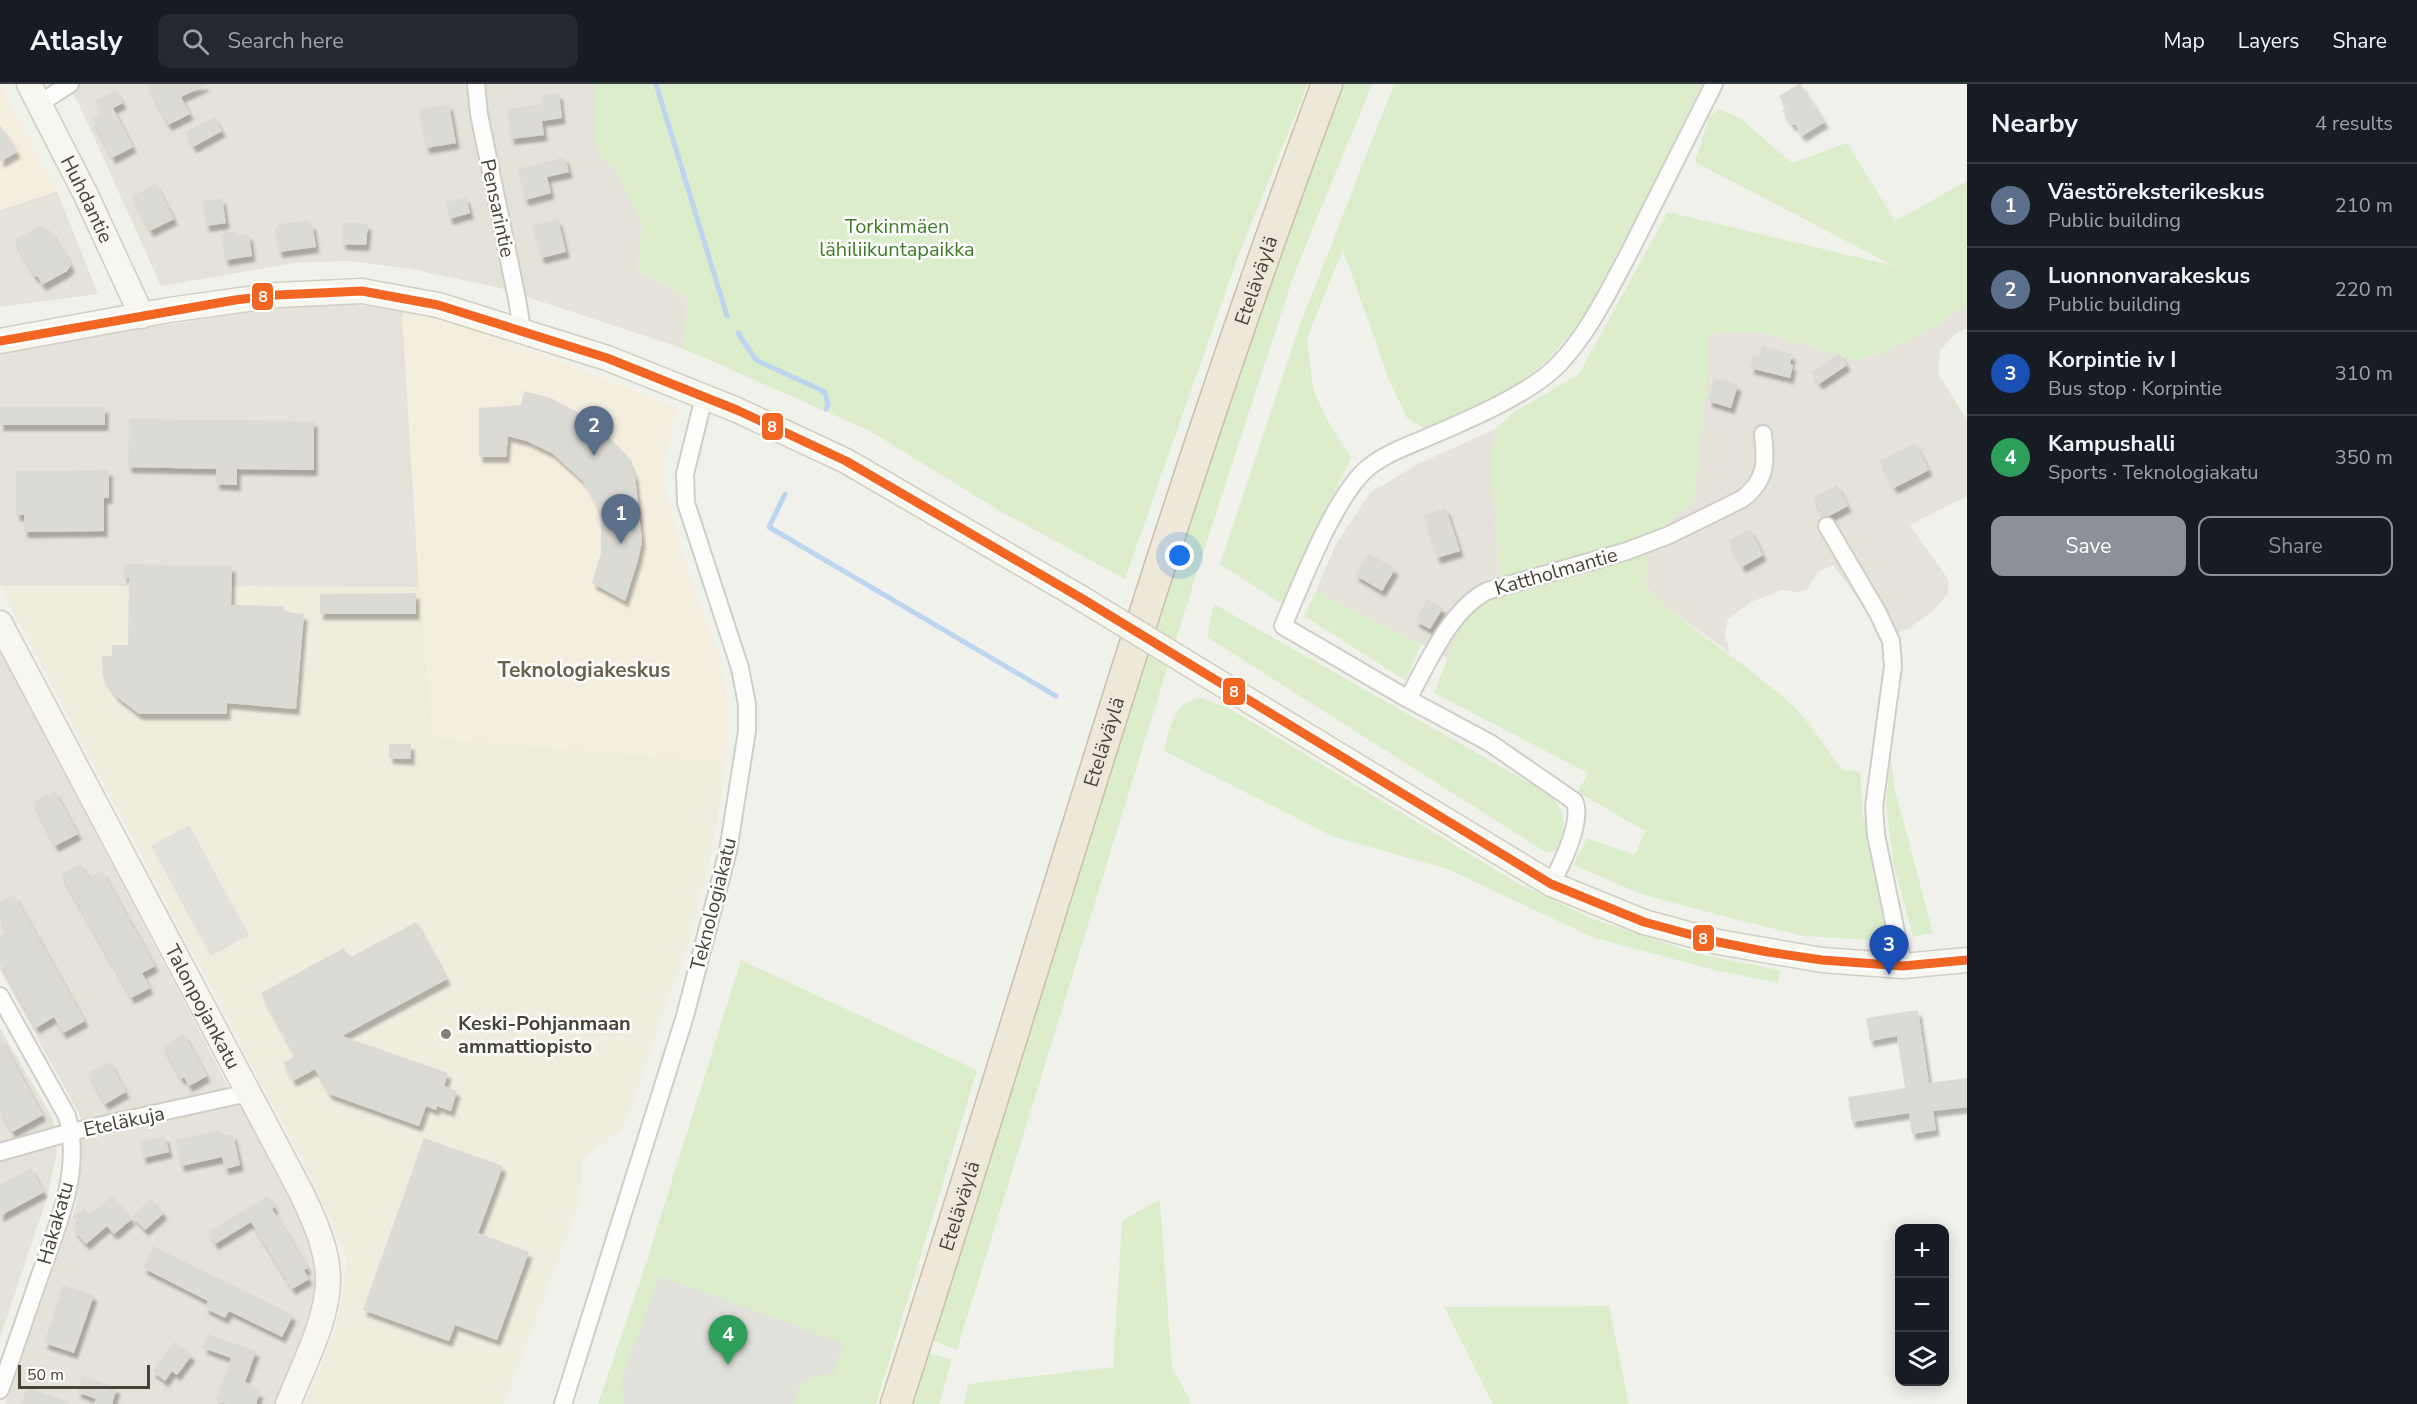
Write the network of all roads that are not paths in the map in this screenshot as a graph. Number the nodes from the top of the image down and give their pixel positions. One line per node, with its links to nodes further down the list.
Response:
1 (70, 84): 5 (street)
2 (476, 84): 7 (street, Pensarintie)
3 (1327, 84): 24 (highway, Eteläväylä)
4 (1714, 84): 13 (street)
5 (35, 93): 6 (street, Huhdantie)
6 (142, 316): 7 (street); 8 (street)
7 (522, 331): 9 (street)
8 (0, 340)
9 (704, 397): 14 (street, bridge); 23 (street, Teknologiakatu)
10 (1763, 434): 13 (street, Kattholmantie)
11 (1827, 526): 16 (street)
12 (0, 623): 18 (street, Talonpojankatu)
13 (1408, 699): 14 (street)
14 (1551, 884): 16 (street)
15 (1967, 960): 16 (street)
16 (1903, 966)
17 (0, 996): 19 (street, Hakakatu)
18 (248, 1093): 19 (street, Eteläkuja); 22 (street, Talonpojankatu)
19 (71, 1132): 20 (street, Eteläkuja); 21 (street, Hakakatu)
20 (0, 1152)
21 (0, 1390)
22 (288, 1404)
23 (563, 1404)
24 (896, 1404)

